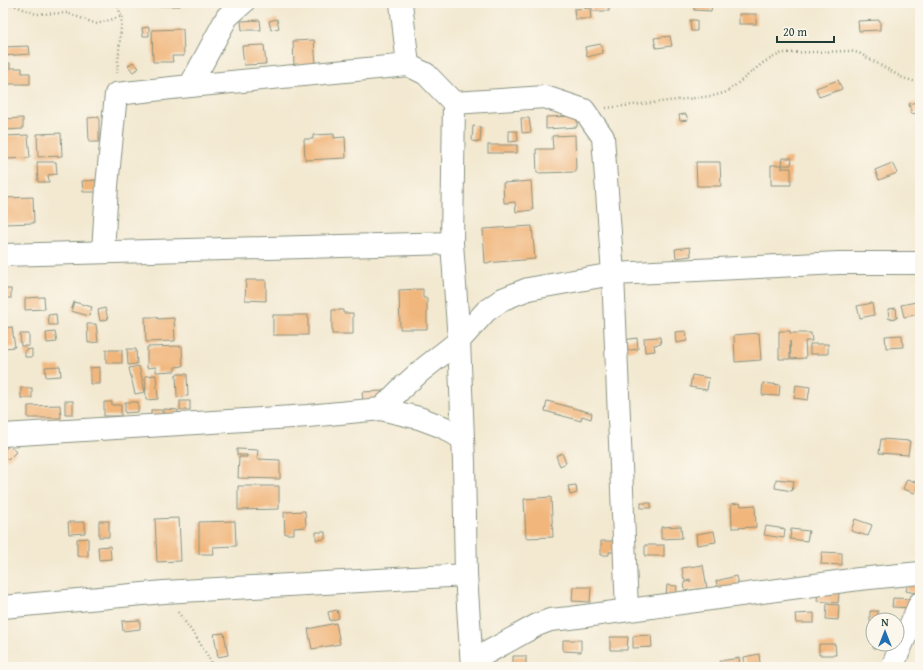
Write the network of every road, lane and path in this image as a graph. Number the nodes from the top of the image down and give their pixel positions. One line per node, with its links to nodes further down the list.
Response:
1 (8, 3): 5 (path)
2 (117, 3): 5 (path)
3 (243, 3): 8 (street)
4 (401, 3): 6 (street)
5 (122, 16): 9 (path)
6 (408, 65): 8 (street); 10 (street)
7 (920, 83): 11 (path)
8 (190, 86): 9 (street)
9 (116, 94): 13 (street)
10 (454, 103): 11 (street); 12 (street)
11 (584, 110): 16 (street)
12 (452, 243): 13 (street); 17 (street)
13 (103, 252): 14 (street)
14 (3, 255)
15 (920, 263): 16 (street)
16 (613, 274): 17 (street); 26 (street)
17 (459, 341): 18 (street); 20 (street)
18 (381, 409): 19 (street); 20 (street)
19 (3, 435)
20 (463, 439): 22 (street)
21 (920, 573): 26 (street)
22 (466, 575): 23 (street); 27 (street)
23 (164, 592): 25 (street); 28 (path)
24 (920, 603): 29 (street)
25 (3, 608)
26 (627, 610): 27 (street)
27 (472, 664)
28 (214, 667)
29 (892, 667)

